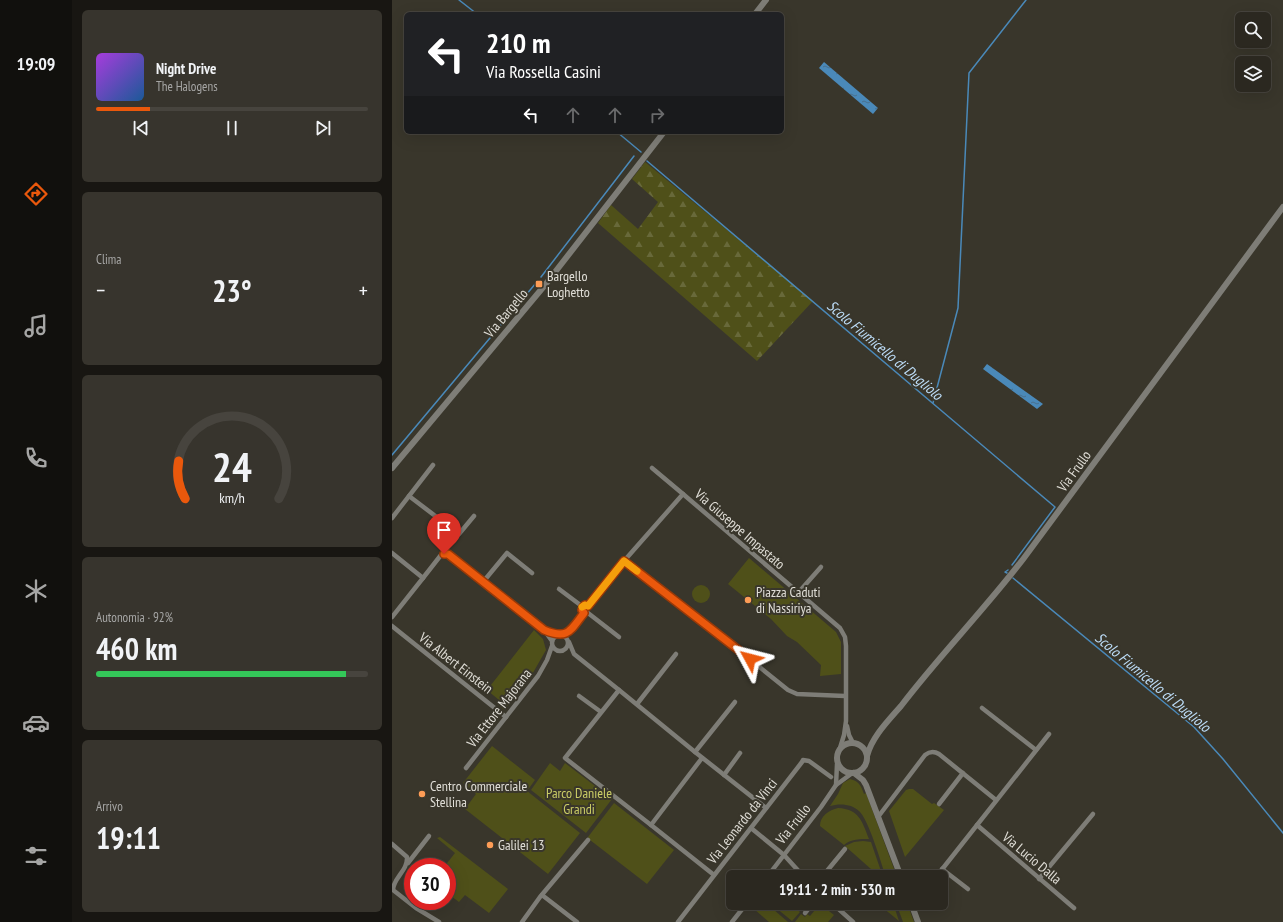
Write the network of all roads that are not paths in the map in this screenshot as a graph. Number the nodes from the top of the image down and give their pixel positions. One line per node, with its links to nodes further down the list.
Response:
1 (766, 0): 2 (street)
2 (757, 12)
3 (662, 134): 6 (street, Via Bargello)
4 (1283, 207): 45 (street, Via Frullo)
5 (433, 465): 9 (street)
6 (392, 468)
7 (652, 468): 8 (street, Via Giuseppe Impastato)
8 (683, 494): 13 (street, Via Giuseppe Impastato); 19 (street, Via Giuseppe Impastato)
9 (409, 496): 10 (street); 11 (street)
10 (474, 516)
11 (392, 518)
12 (392, 554): 16 (street)
13 (624, 561): 20 (street, Via Giuseppe Impastato); 37 (street)
14 (821, 567): 19 (street)
15 (532, 573): 17 (street)
16 (423, 578): 17 (street); 23 (street)
17 (483, 582): 25 (street)
18 (559, 589): 21 (street)
19 (798, 593): 37 (street, Via Giuseppe Impastato)
20 (588, 606): 21 (street); 22 (street)
21 (583, 607): 22 (street)
22 (586, 613): 26 (street); 28 (street)
23 (392, 617)
24 (392, 626): 42 (street, Via Albert Einstein)
25 (544, 630): 27 (street); 30 (street)
26 (570, 630): 27 (street); 29 (street)
27 (559, 635): 29 (street); 30 (street)
28 (619, 637)
29 (568, 640): 31 (street); 32 (street)
30 (552, 644): 31 (street); 34 (street, Via Ettore Majorana)
31 (562, 651): 32 (street); 34 (street, Via Ettore Majorana)
32 (574, 654): 35 (street)
33 (676, 654): 39 (street)
34 (547, 660): 42 (street, Via Ettore Majorana)
35 (619, 690): 39 (street); 41 (street)
36 (579, 696): 41 (street)
37 (845, 696): 43 (street, Via Giuseppe Impastato)
38 (735, 702): 49 (street)
39 (637, 704): 49 (street)
40 (982, 708): 48 (street)
41 (601, 712): 67 (street)
42 (506, 717): 55 (street, Via Ettore Majorana)
43 (846, 721): 46 (street, Via Giuseppe Impastato); 47 (street, Via Giuseppe Impastato)
44 (1049, 734): 48 (street)
45 (873, 740): 46 (street); 51 (street, Via Frullo)
46 (856, 744): 47 (street); 51 (street)
47 (840, 748): 53 (street)
48 (1036, 750): 62 (street)
49 (695, 752): 52 (street)
50 (740, 753): 58 (street)
51 (867, 756): 54 (street)
52 (702, 758): 58 (street); 67 (street)
53 (837, 764): 57 (street); 60 (street)
54 (865, 766): 57 (street); 61 (street)
55 (466, 768)
56 (963, 773): 62 (street); 63 (street); 66 (street)
57 (853, 774): 60 (street); 61 (street)
58 (724, 775): 64 (street)
59 (831, 777): 64 (street, Via Leonardo da Vinci)
60 (836, 785): 74 (street, Via Frullo)
61 (866, 785): 66 (street)
62 (996, 800): 68 (street)
63 (939, 804)
64 (766, 808): 69 (street, Via Leonardo da Vinci)
65 (1093, 814): 84 (street)
66 (878, 816): 82 (street)
67 (651, 825): 83 (street)
68 (977, 826): 77 (street); 84 (street, Via Lucio Dalla)
69 (751, 828): 74 (street); 83 (street, Via Leonardo da Vinci)
70 (429, 836): 76 (street)
71 (588, 840): 86 (street)
72 (392, 844): 75 (street)
73 (845, 849): 81 (street)
74 (784, 855): 79 (street, Via Frullo); 80 (street)
75 (407, 858)
76 (412, 858)
77 (942, 868): 85 (street)
78 (404, 869): 87 (street)
79 (772, 870)
80 (798, 870)
81 (828, 870)
82 (898, 870)
83 (714, 875): 99 (street, Via Leonardo da Vinci)
84 (1039, 879): 88 (street, Via Lucio Dalla)
85 (968, 889)
86 (542, 895): 97 (street); 98 (street)
87 (404, 899)
88 (1074, 908)
89 (419, 910): 96 (street)
90 (742, 910): 95 (street)
91 (807, 910): 94 (street)
92 (840, 910): 100 (street)
93 (914, 911): 101 (street)
94 (805, 913)
95 (734, 921)
96 (439, 922)
97 (522, 922)
98 (577, 922)
99 (678, 922)
100 (854, 922)
101 (918, 922)

